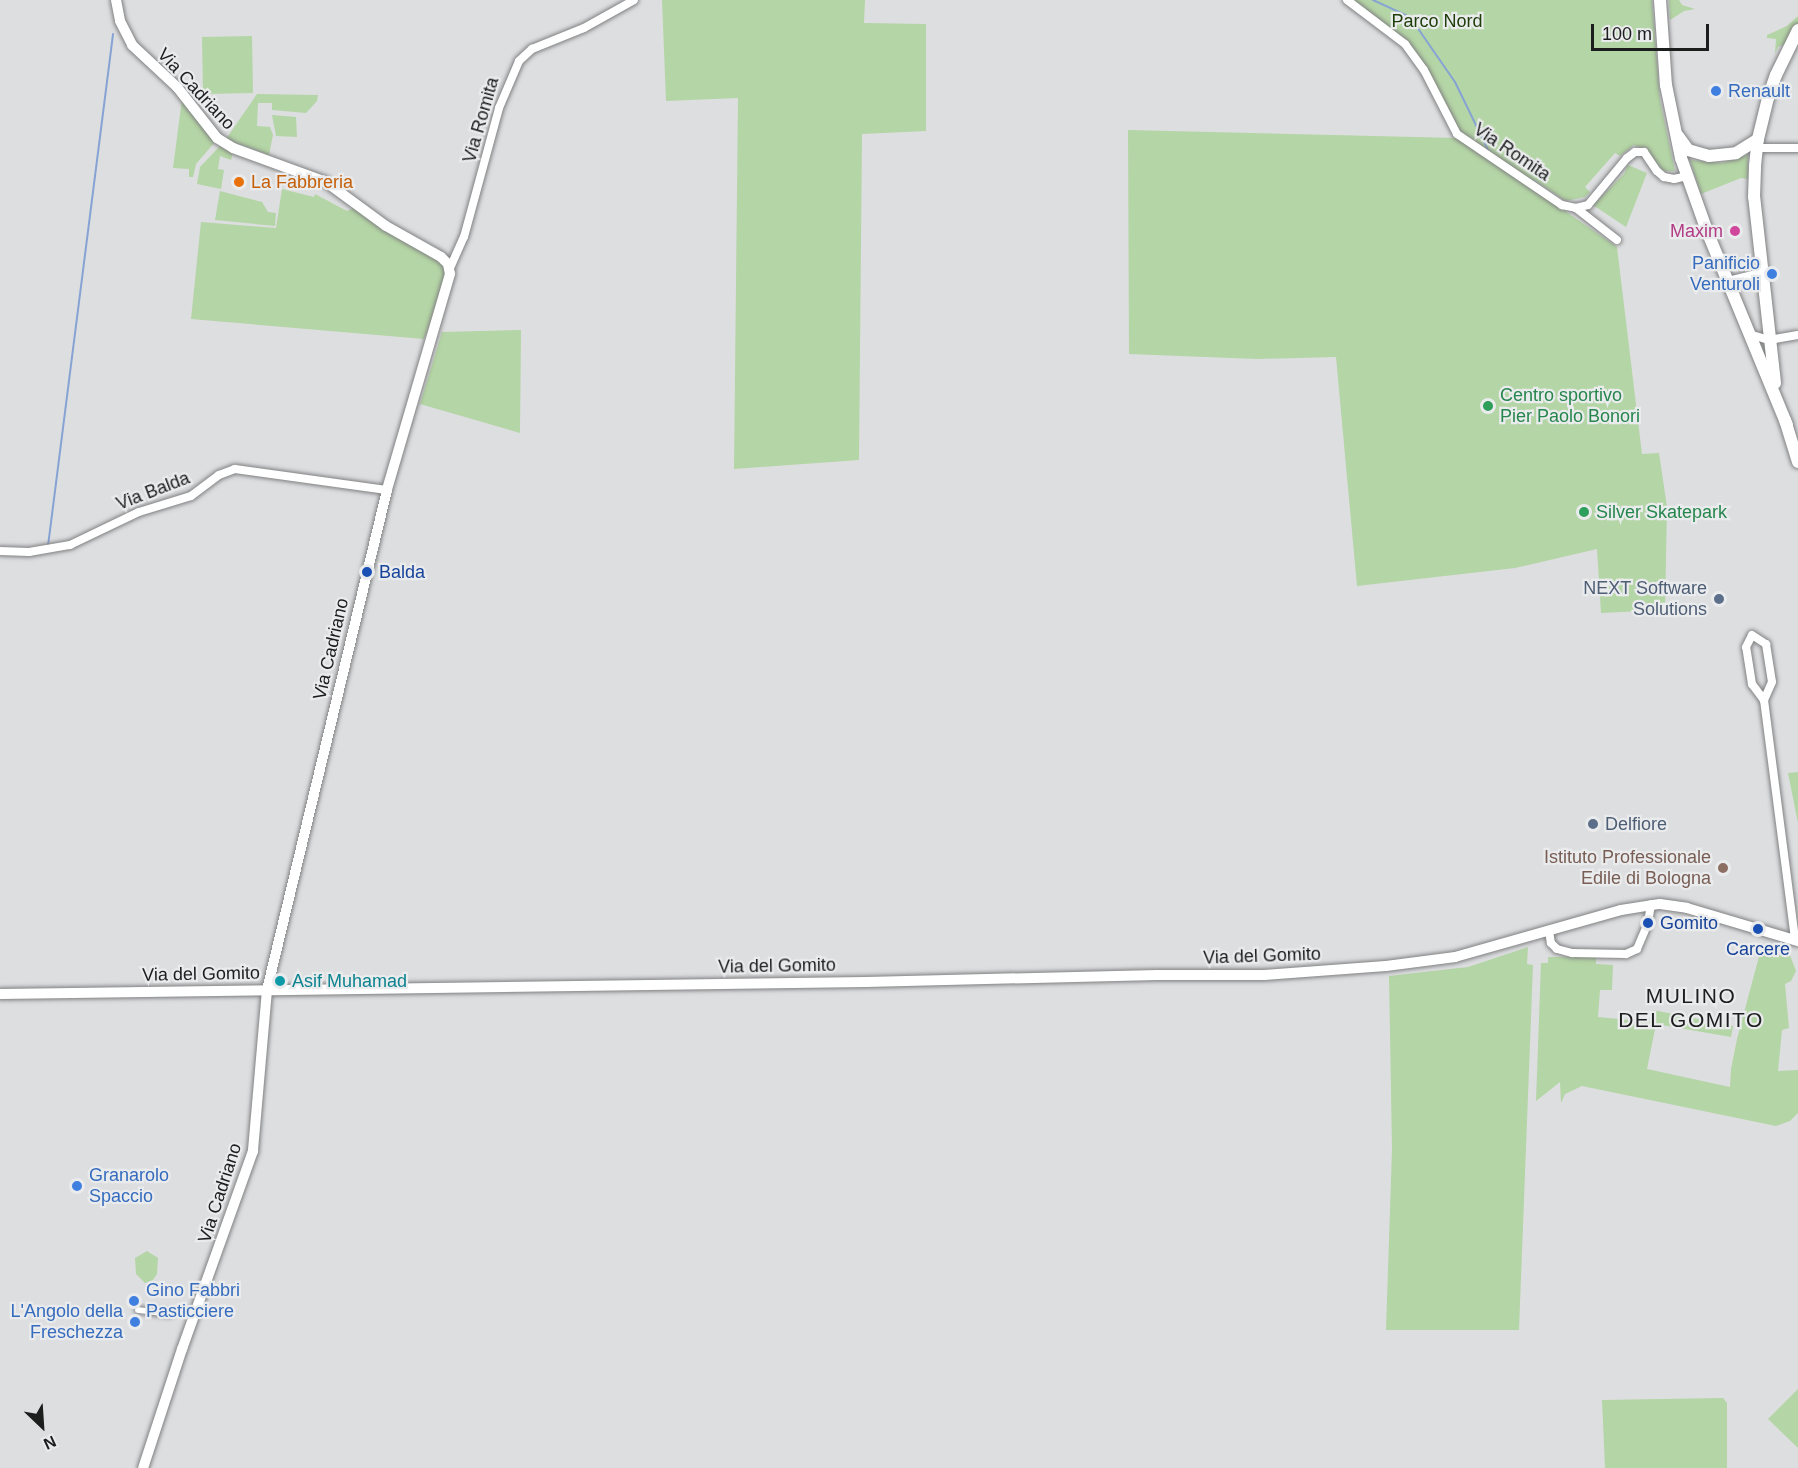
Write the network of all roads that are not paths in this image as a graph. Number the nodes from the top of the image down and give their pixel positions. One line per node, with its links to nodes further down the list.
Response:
1 (116, 0): 12 (street, Via Cadriano)
2 (634, 0): 12 (street, Via Romita)
3 (1347, 0): 10 (street, Via Romita)
4 (1660, 0): 6 (main road)
5 (1798, 30): 7 (main road)
6 (1673, 124): 7 (main road); 9 (main road)
7 (1757, 143): 8 (street); 13 (main road)
8 (1798, 148)
9 (1687, 176): 10 (street); 14 (main road)
10 (1575, 208): 11 (street, Via Romita)
11 (1617, 240)
12 (447, 264): 20 (street, Via Cadriano)
13 (1761, 273): 14 (street); 17 (main road)
14 (1728, 281): 15 (main road)
15 (1749, 334): 17 (street); 18 (main road)
16 (1798, 335): 17 (street)
17 (1769, 340): 18 (main road)
18 (1787, 425): 19 (main road)
19 (1798, 462)
20 (387, 490): 21 (street, Via Balda); 26 (street, Via Cadriano)
21 (0, 551)
22 (1764, 700): 22 (street); 25 (street)
23 (1651, 904): 24 (street, Via del Gomito); 24 (street); 25 (street, Via del Gomito)
24 (1549, 931): 26 (street, Via del Gomito)
25 (1797, 941)
26 (267, 990): 27 (street, Via del Gomito); 30 (street, Via Cadriano)
27 (0, 994)
28 (138, 1310): 29 (street)
29 (170, 1314)
30 (143, 1468)

